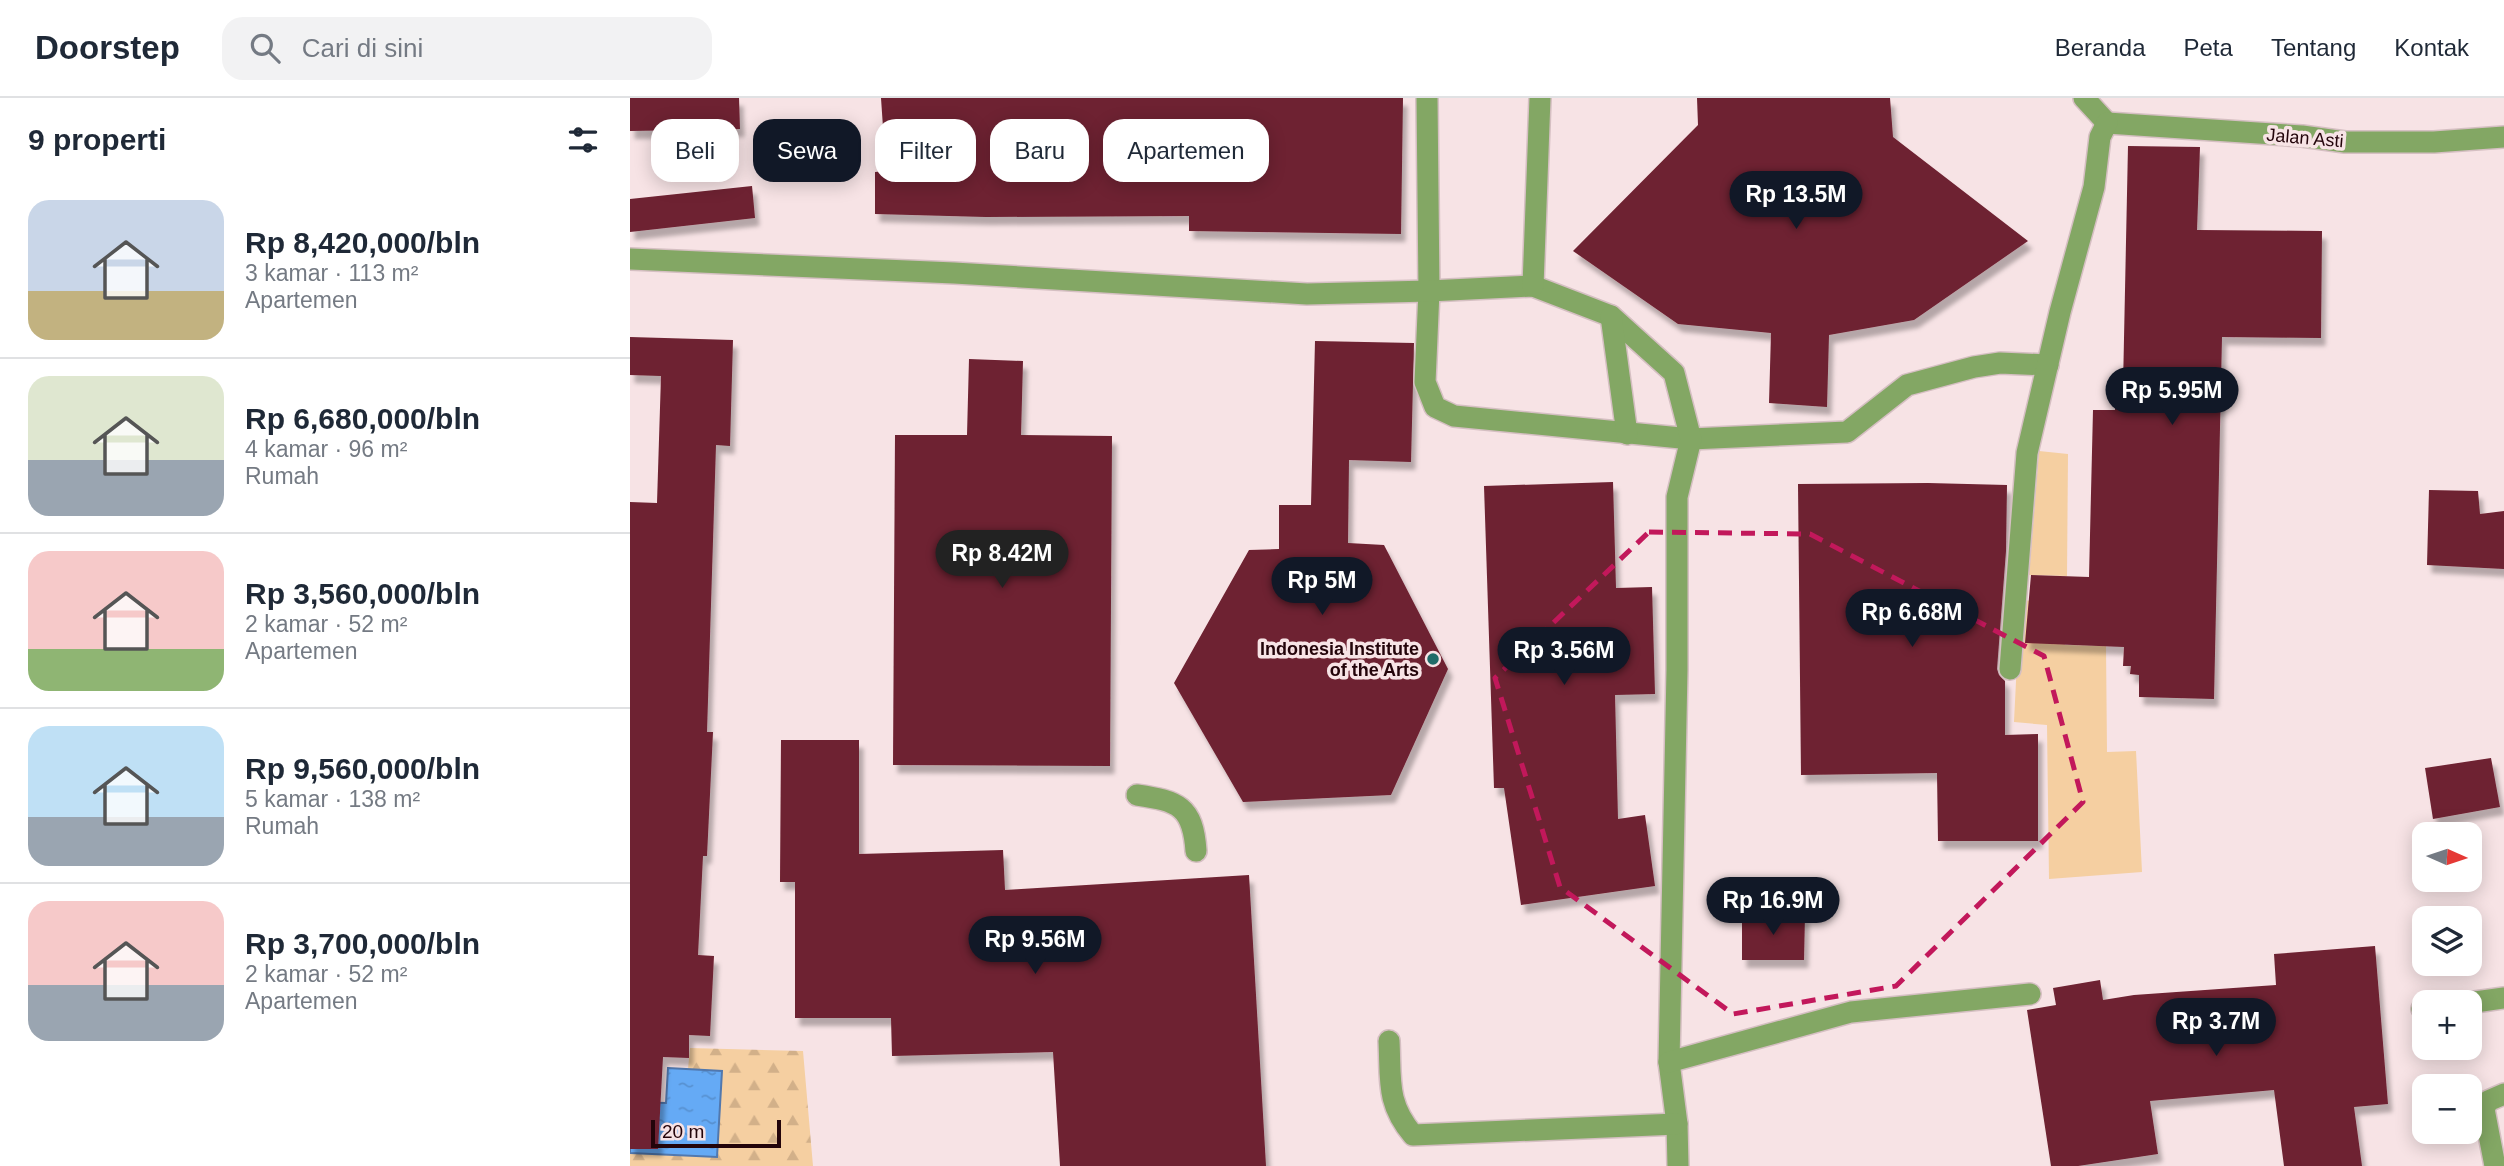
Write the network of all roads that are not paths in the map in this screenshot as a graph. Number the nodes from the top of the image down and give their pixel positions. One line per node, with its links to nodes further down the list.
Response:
1 (1427, 98): 8 (street)
2 (1540, 98): 7 (street)
3 (2084, 98): 4 (street)
4 (2107, 122): 5 (street, Jalan Asti); 10 (street)
5 (2504, 138)
6 (630, 259): 8 (street)
7 (1533, 286): 8 (street); 9 (street)
8 (1429, 291): 11 (street)
9 (1611, 316): 11 (street); 12 (street)
10 (2048, 365): 12 (street); 13 (street)
11 (1626, 434): 12 (street)
12 (1691, 439): 20 (street)
13 (2010, 669)
14 (1137, 795): 15 (street)
15 (1196, 851)
16 (2030, 994): 20 (street)
17 (2504, 998): 18 (street)
18 (2482, 1001)
19 (1388, 1041): 22 (street)
20 (1669, 1062): 22 (street)
21 (2504, 1094): 24 (street)
22 (1677, 1125): 23 (street)
23 (1678, 1166)
24 (2495, 1166)

